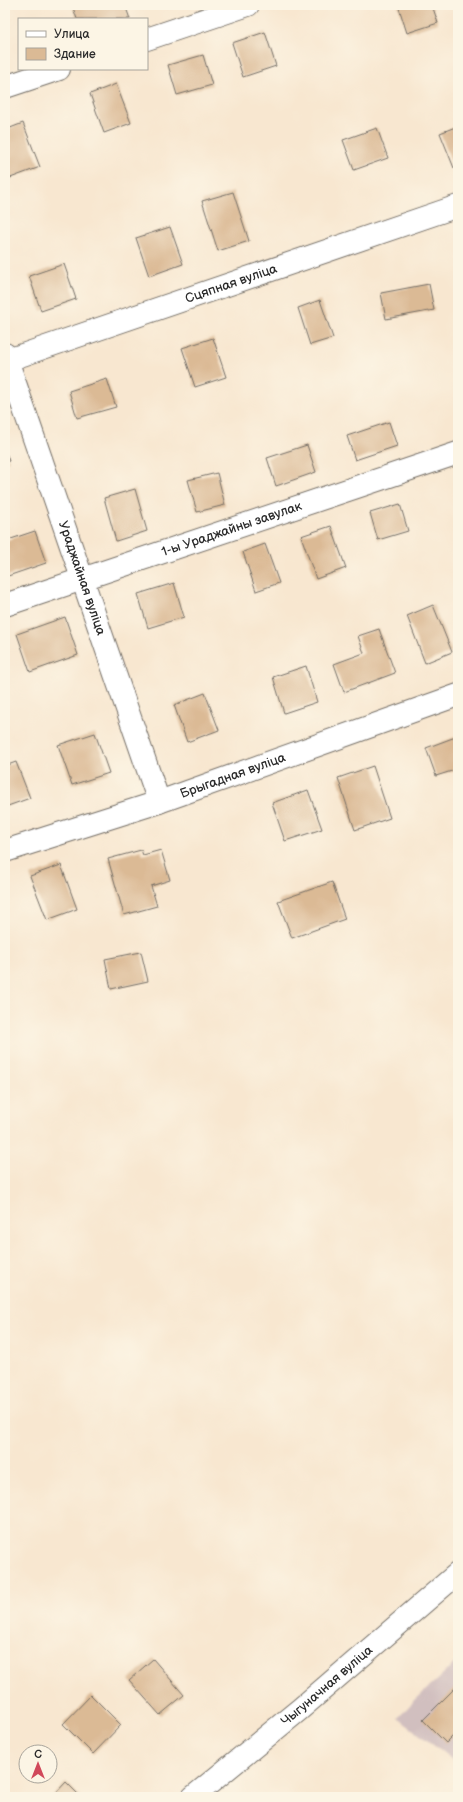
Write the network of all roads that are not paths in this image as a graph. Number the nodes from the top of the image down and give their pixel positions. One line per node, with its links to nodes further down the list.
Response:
1 (248, 5): 2 (street)
2 (148, 39)
3 (56, 70): 4 (street)
4 (5, 87)
5 (458, 206): 6 (street, Сцяпная вуліца)
6 (6, 358): 8 (street, Ураджайная вуліца)
7 (458, 453): 8 (street, 1-ы Ураджайны завулак)
8 (83, 579): 9 (street, 1-ы Ураджайны завулак); 11 (street, Ураджайная вуліца)
9 (5, 606)
10 (458, 695): 11 (street, Брыгадная вуліца)
11 (159, 802): 12 (street, Брыгадная вуліца)
12 (5, 851)
13 (458, 1573): 14 (street, Чыгуначная вуліца)
14 (193, 1797)

